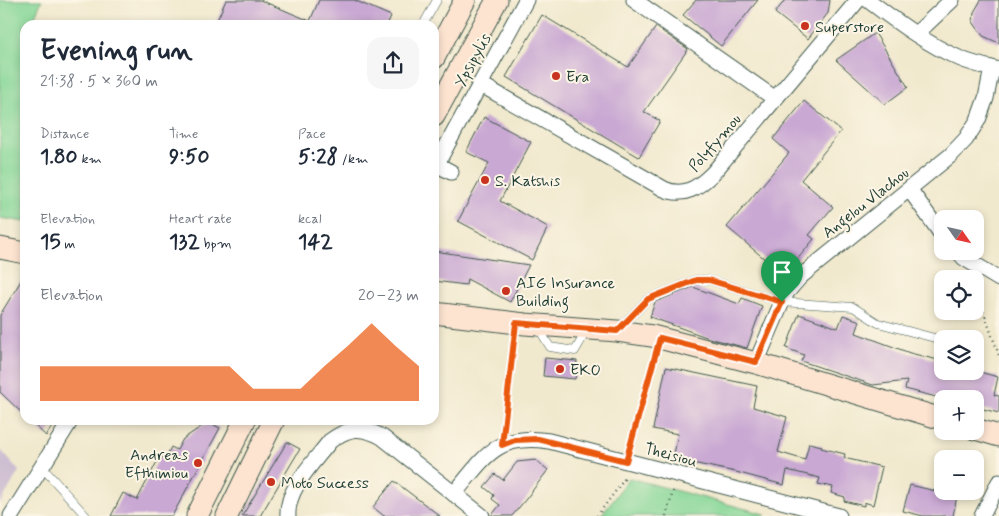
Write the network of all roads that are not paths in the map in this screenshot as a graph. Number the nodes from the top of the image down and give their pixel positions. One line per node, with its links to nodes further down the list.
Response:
1 (437, 0): 9 (lane)
2 (465, 0): 11 (street)
3 (497, 0): 15 (street)
4 (526, 0): 13 (street, Ypsipylis)
5 (634, 0): 14 (street)
6 (858, 0): 14 (street, Polyfymou)
7 (868, 0): 10 (street)
8 (952, 0): 10 (street)
9 (426, 20)
10 (916, 34): 12 (street)
11 (439, 49)
12 (996, 69): 19 (street, Angelou Vlachou)
13 (480, 84): 14 (street, Polyfymou); 16 (street, Ypsipylis)
14 (774, 98)
15 (439, 107)
16 (439, 159)
17 (439, 168): 18 (street, Ypsipylis)
18 (451, 172)
19 (910, 190): 20 (street); 25 (street, Angelou Vlachou)
20 (934, 224)
21 (0, 248): 22 (street)
22 (20, 252)
23 (967, 260): 24 (street)
24 (999, 279)
25 (782, 302): 27 (lane); 28 (lane); 29 (street, Angelou Vlachou)
26 (439, 314): 27 (street)
27 (617, 331): 29 (street)
28 (934, 338)
29 (756, 362): 30 (street)
30 (934, 417)
31 (67, 425): 36 (street)
32 (242, 425): 42 (street)
33 (272, 425): 43 (street)
34 (984, 432): 35 (street)
35 (999, 436)
36 (42, 467): 40 (street); 41 (lane)
37 (999, 482): 46 (street)
38 (454, 494): 39 (street); 44 (street); 45 (street, Theisiou)
39 (288, 515)
40 (11, 516)
41 (86, 516)
42 (196, 516)
43 (227, 516)
44 (482, 516)
45 (839, 516)
46 (982, 516)

